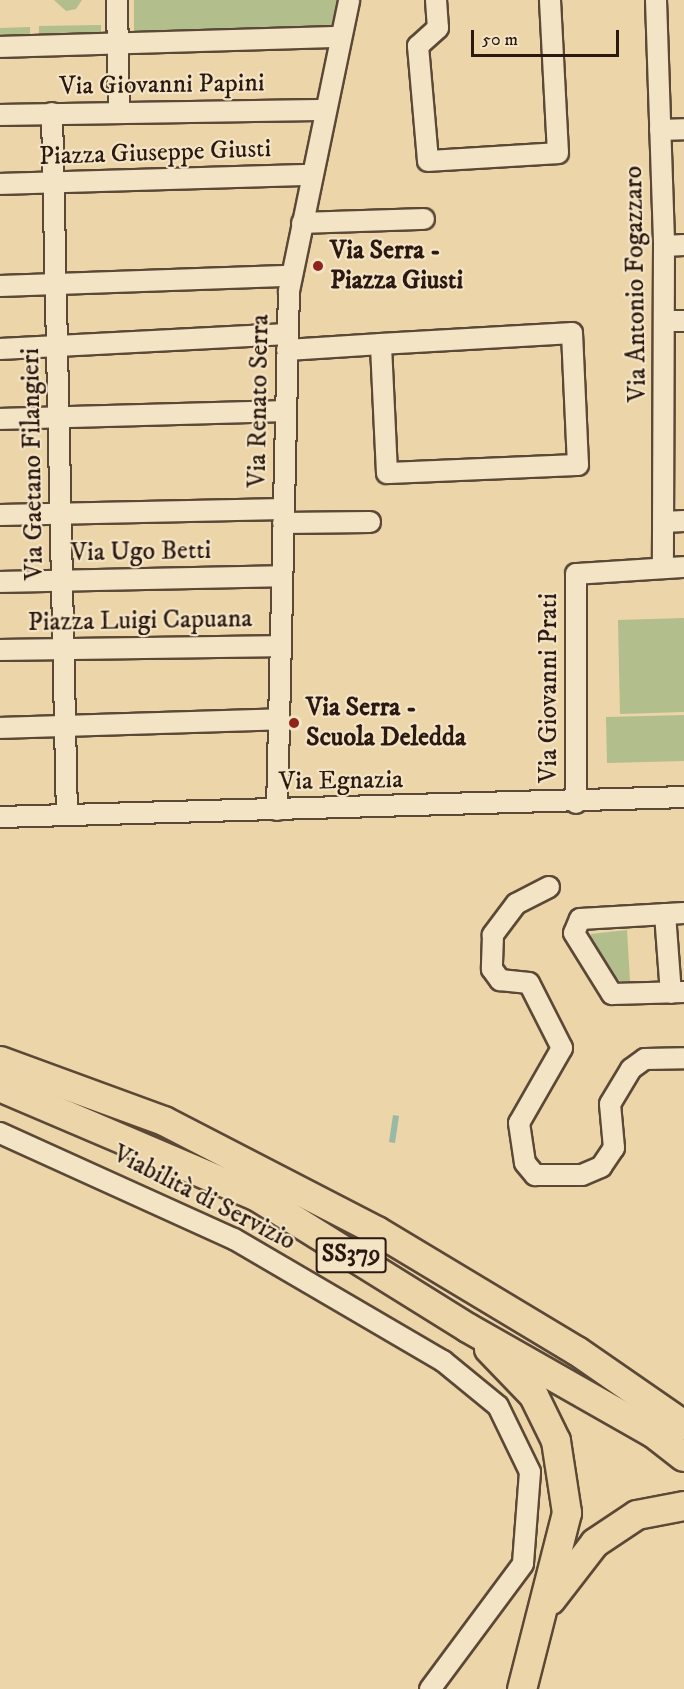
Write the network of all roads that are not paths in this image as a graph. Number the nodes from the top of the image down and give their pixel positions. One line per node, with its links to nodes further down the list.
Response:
1 (117, 0): 7 (street)
2 (349, 0): 6 (street, Via Renato Serra)
3 (436, 0): 4 (street)
4 (549, 0)
5 (656, 0): 14 (street, Via Antonio Fogazzaro)
6 (341, 37): 7 (street); 9 (street, Via Renato Serra)
7 (118, 42): 8 (street); 10 (street)
8 (0, 47)
9 (324, 110): 10 (street, Via Giovanni Papini); 15 (street, Via Renato Serra)
10 (119, 112): 11 (street, Via Giovanni Papini)
11 (52, 113): 12 (street, Via Giovanni Papini); 16 (street, Via Gaetano Filangieri)
12 (0, 115)
13 (684, 129): 14 (street)
14 (660, 130): 21 (street, Via Antonio Fogazzaro)
15 (311, 175): 16 (street, Piazza Giuseppe Giusti); 19 (street, Via Renato Serra)
16 (54, 183): 17 (street, Piazza Giuseppe Giusti); 23 (street, Via Gaetano Filangieri)
17 (0, 184)
18 (424, 219): 19 (street)
19 (302, 223): 22 (street, Via Renato Serra)
20 (684, 245): 21 (street)
21 (664, 246): 25 (street, Via Antonio Fogazzaro)
22 (291, 276): 23 (street); 27 (street, Via Renato Serra)
23 (57, 285): 24 (street); 29 (street, Via Gaetano Filangieri)
24 (0, 286)
25 (664, 321): 26 (street); 39 (street, Via Antonio Fogazzaro)
26 (684, 321)
27 (288, 342): 28 (street); 29 (street); 31 (street, Via Renato Serra)
28 (381, 344): 28 (street)
29 (58, 346): 30 (street); 32 (street, Via Gaetano Filangieri)
30 (0, 349)
31 (286, 411): 32 (street); 36 (street, Via Renato Serra)
32 (59, 417): 33 (street); 34 (street, Via Gaetano Filangieri)
33 (0, 419)
34 (61, 513): 35 (street); 36 (street); 43 (street, Via Gaetano Filangieri)
35 (0, 514)
36 (284, 516): 38 (street); 42 (street, Via Renato Serra)
37 (684, 521): 39 (street)
38 (370, 522)
39 (663, 522): 41 (street, Via Antonio Fogazzaro)
40 (684, 567): 41 (street)
41 (663, 568): 52 (street, Via Giovanni Prati)
42 (282, 576): 43 (street, Via Ugo Betti); 45 (street, Via Renato Serra)
43 (63, 580): 44 (street, Via Ugo Betti); 46 (street, Via Gaetano Filangieri)
44 (0, 582)
45 (281, 646): 46 (street, Piazza Luigi Capuana); 48 (street, Via Renato Serra)
46 (64, 648): 47 (street, Piazza Luigi Capuana); 49 (street, Via Gaetano Filangieri)
47 (0, 650)
48 (279, 719): 49 (street); 53 (street, Via Renato Serra)
49 (65, 726): 50 (street); 54 (street, Via Gaetano Filangieri)
50 (0, 728)
51 (684, 797): 52 (street, Via Egnazia)
52 (576, 803): 53 (street, Via Egnazia)
53 (278, 810): 54 (street, Via Egnazia)
54 (67, 815): 55 (street, Via Egnazia)
55 (0, 817)
56 (549, 887): 59 (street)
57 (674, 914): 58 (street); 58 (street)
58 (677, 993)
59 (684, 1058)
60 (0, 1061): 64 (highway, SS379)
61 (0, 1087): 63 (highway, SS379)
62 (0, 1133): 70 (street, Viabilità di Servizio)
63 (468, 1328): 67 (highway, SS379); 69 (highway)
64 (577, 1351): 65 (highway); 66 (highway, SS379)
65 (684, 1412)
66 (684, 1425)
67 (684, 1457)
68 (684, 1506): 69 (highway)
69 (545, 1609): 71 (highway)
70 (430, 1689)
71 (522, 1689)

